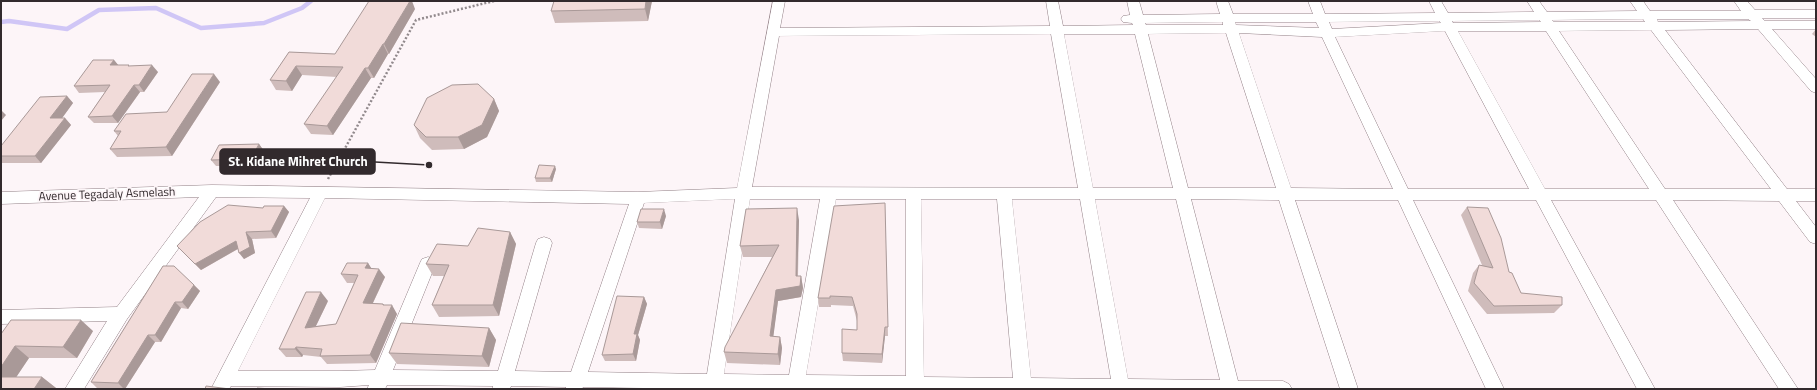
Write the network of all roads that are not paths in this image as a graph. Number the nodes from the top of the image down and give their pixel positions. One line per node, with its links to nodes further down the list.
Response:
1 (779, 1): 21 (street)
2 (1052, 1): 18 (street)
3 (1133, 1): 16 (street)
4 (1222, 1): 17 (street)
5 (1314, 1): 12 (street)
6 (1434, 1): 15 (street)
7 (1533, 1): 13 (street)
8 (1636, 1): 14 (street)
9 (1740, 1): 11 (street)
10 (1816, 14): 11 (street)
11 (1752, 15): 14 (street); 19 (street)
12 (1321, 18): 15 (street); 17 (street); 22 (street)
13 (1547, 21): 14 (street); 15 (street); 35 (street)
14 (1651, 21): 19 (street); 36 (street)
15 (1446, 22): 22 (street); 34 (street)
16 (1139, 24): 17 (street); 18 (street); 31 (street)
17 (1229, 24): 22 (street); 32 (street)
18 (1057, 25): 21 (street); 30 (street)
19 (1761, 25): 20 (street); 23 (street)
20 (1816, 25)
21 (773, 27): 26 (street)
22 (1327, 33): 33 (street)
23 (1816, 88)
24 (212, 191): 25 (street, Avenue Tegadaly Asmelash); 38 (street, Avenue Tegadaly Asmelash); 43 (street)
25 (321, 192): 39 (street, Avenue Tegadaly Asmelash); 47 (street)
26 (743, 193): 27 (street, Avenue Tegadaly Asmelash); 39 (street, Avenue Tegadaly Asmelash); 51 (street)
27 (829, 193): 28 (street, Avenue Tegadaly Asmelash); 46 (street)
28 (913, 194): 29 (street, Avenue Tegadaly Asmelash); 52 (street)
29 (1004, 194): 30 (street, Avenue Tegadaly Asmelash); 53 (street)
30 (1087, 194): 31 (street, Avenue Tegadaly Asmelash); 54 (street)
31 (1182, 195): 32 (street, Avenue Tegadaly Asmelash); 55 (street)
32 (1285, 195): 33 (street, Avenue Tegadaly Asmelash); 59 (street)
33 (1405, 195): 34 (street, Avenue Tegadaly Asmelash); 60 (street)
34 (1540, 195): 35 (street, Avenue Tegadaly Asmelash); 61 (street)
35 (1661, 195): 36 (street, Avenue Tegadaly Asmelash); 62 (street)
36 (1784, 195): 37 (street, Avenue Tegadaly Asmelash); 40 (street)
37 (1816, 195)
38 (1, 198)
39 (638, 198): 50 (street)
40 (1816, 238)
41 (544, 243): 49 (street)
42 (428, 263): 48 (street)
43 (121, 314): 44 (street); 56 (street)
44 (1, 317)
45 (340, 379): 47 (street); 48 (street); 57 (street)
46 (796, 382): 51 (street); 52 (street)
47 (222, 383)
48 (379, 383): 49 (street)
49 (502, 384): 50 (street)
50 (575, 384): 51 (street)
51 (714, 385)
52 (915, 386): 53 (street)
53 (1022, 387): 54 (street)
54 (1121, 388): 55 (street)
55 (1231, 388): 58 (street)
56 (74, 389)
57 (369, 389)
58 (1283, 389)
59 (1349, 389)
60 (1494, 389)
61 (1646, 389)
62 (1789, 389)

